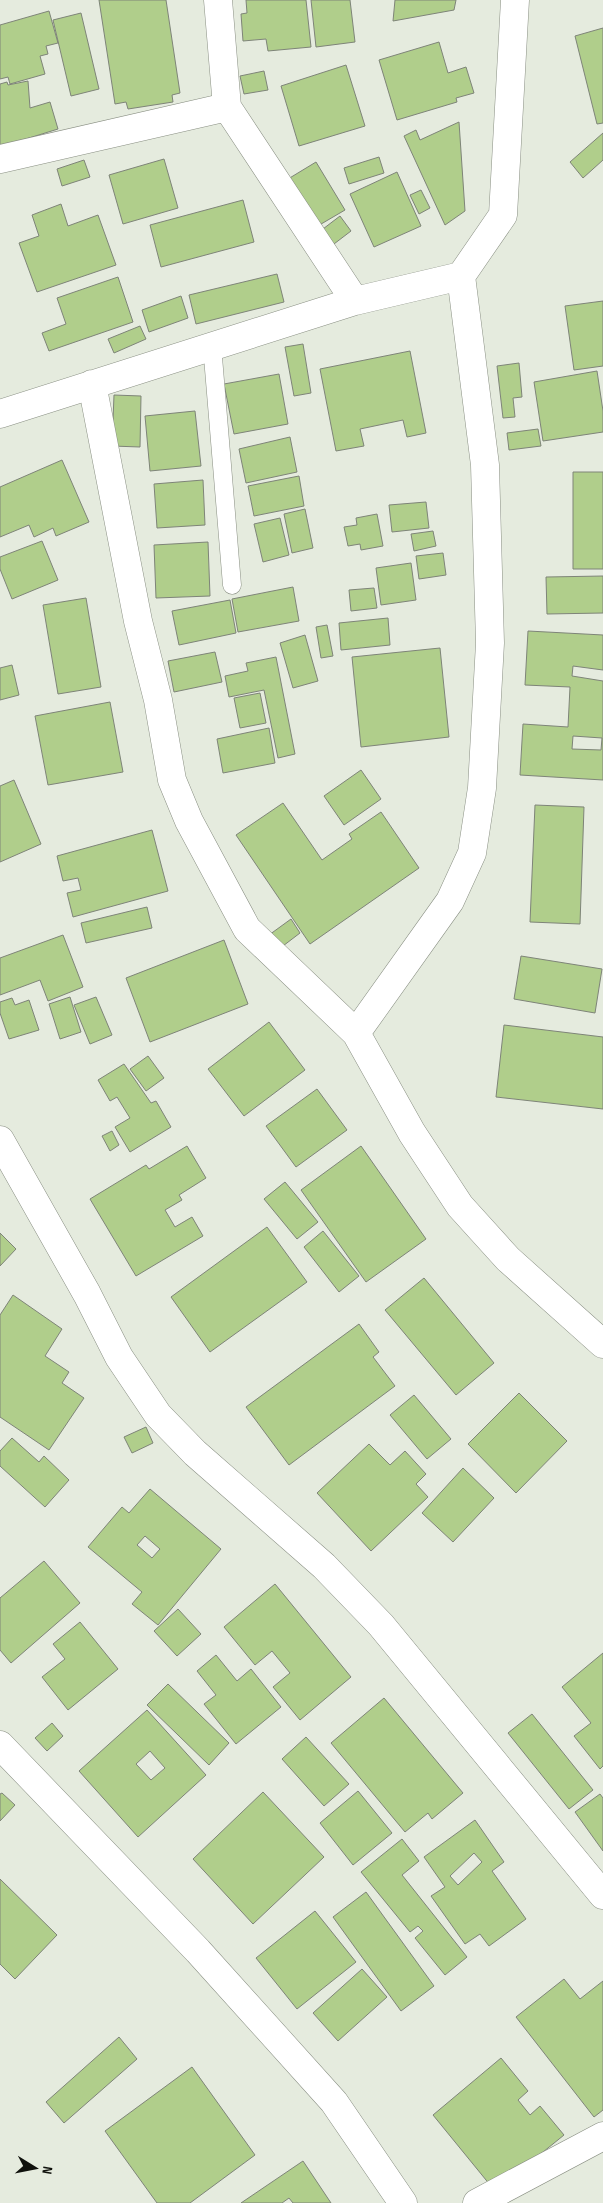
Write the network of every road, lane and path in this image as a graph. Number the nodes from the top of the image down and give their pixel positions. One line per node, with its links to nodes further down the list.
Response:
1 (218, 0): 3 (street)
2 (521, 2): 5 (street)
3 (227, 106): 4 (street); 6 (street)
4 (0, 160)
5 (461, 276): 6 (street); 11 (street)
6 (355, 301): 7 (street)
7 (212, 345): 8 (street); 10 (lane)
8 (92, 384): 9 (street); 11 (street)
9 (0, 414)
10 (232, 584)
11 (356, 1033): 13 (street)
12 (0, 1140): 15 (street)
13 (603, 1344)
14 (0, 1745): 17 (street)
15 (603, 1895)
16 (603, 2136): 18 (street)
17 (403, 2203)
18 (477, 2203)

